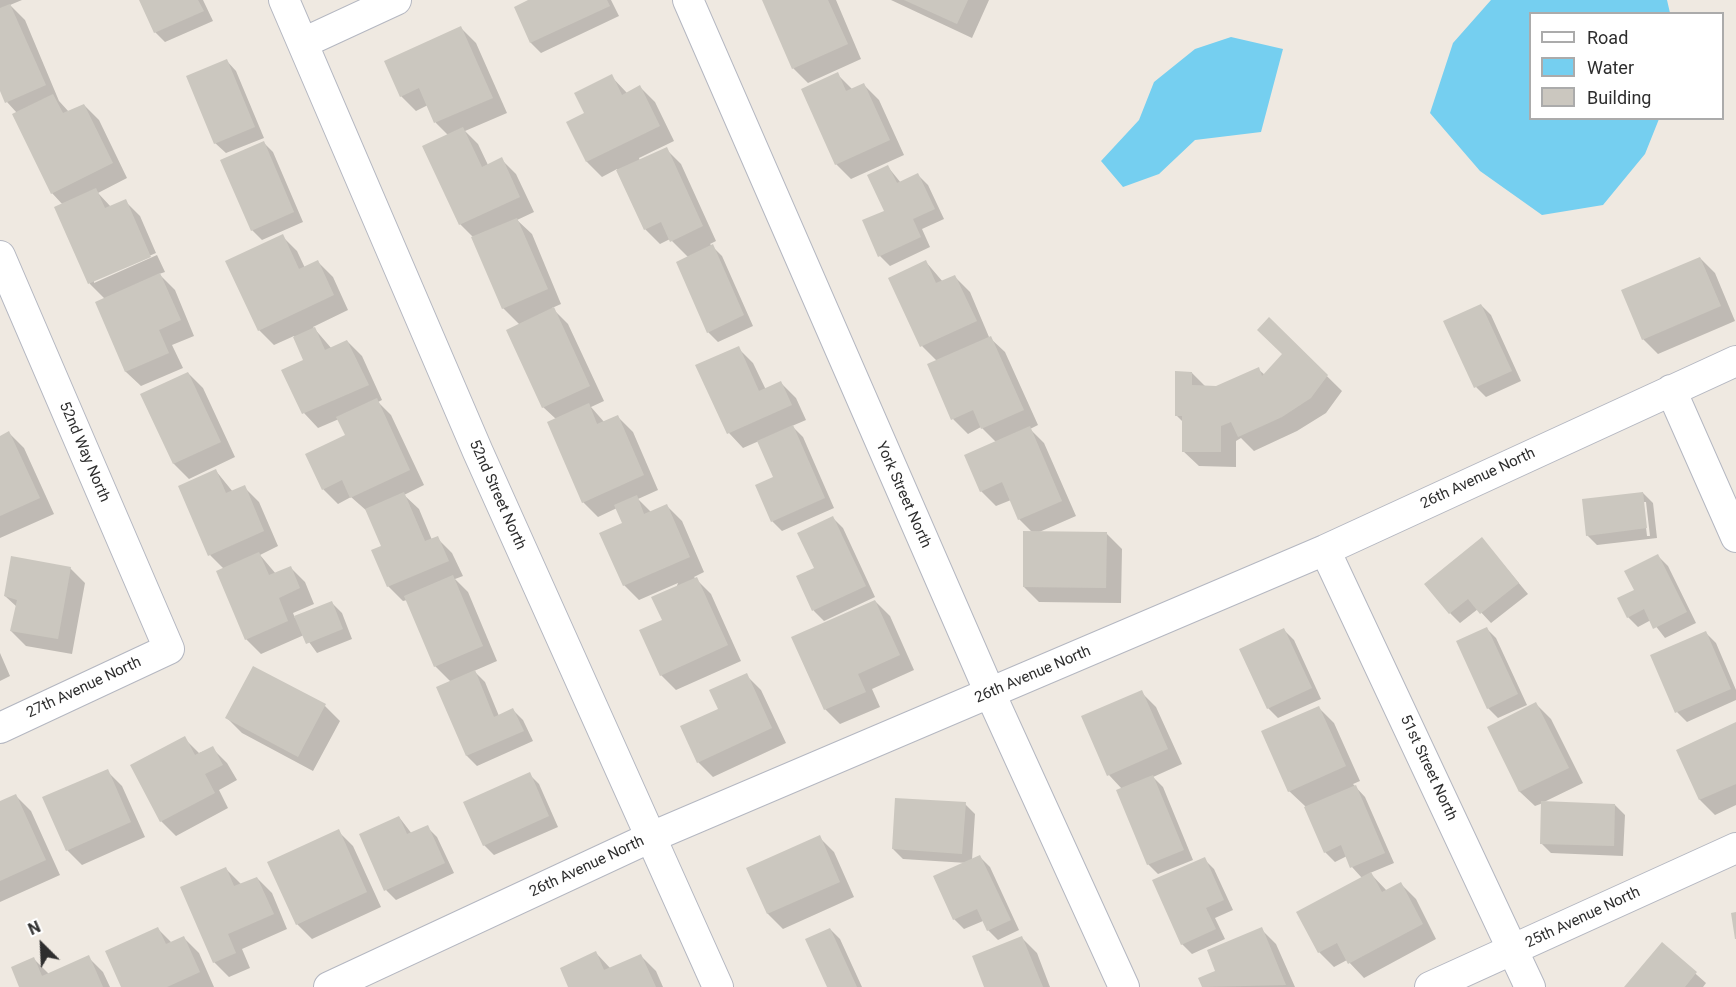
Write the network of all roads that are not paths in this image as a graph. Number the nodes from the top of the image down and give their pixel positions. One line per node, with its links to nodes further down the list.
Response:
1 (284, 0): 4 (street, 52nd Street North)
2 (396, 0): 4 (street)
3 (688, 0): 11 (street, York Street North)
4 (303, 43): 13 (street, 52nd Street North)
5 (0, 256): 10 (street, 52nd Way North)
6 (1736, 361): 7 (street, 26th Avenue North)
7 (1671, 390): 8 (street); 9 (street, 26th Avenue North)
8 (1736, 537)
9 (1325, 550): 11 (street, 26th Avenue North); 15 (street, 51st Street North)
10 (169, 649): 12 (street, 27th Avenue North)
11 (990, 693): 13 (street, 26th Avenue North); 18 (street, York Street North)
12 (0, 728)
13 (649, 838): 16 (street, 26th Avenue North); 17 (street, 52nd Street North)
14 (1736, 848): 15 (street, 25th Avenue North)
15 (1513, 950): 19 (street, 25th Avenue North); 20 (street, 51st Street North)
16 (329, 987)
17 (718, 987)
18 (1124, 987)
19 (1430, 987)
20 (1530, 987)

